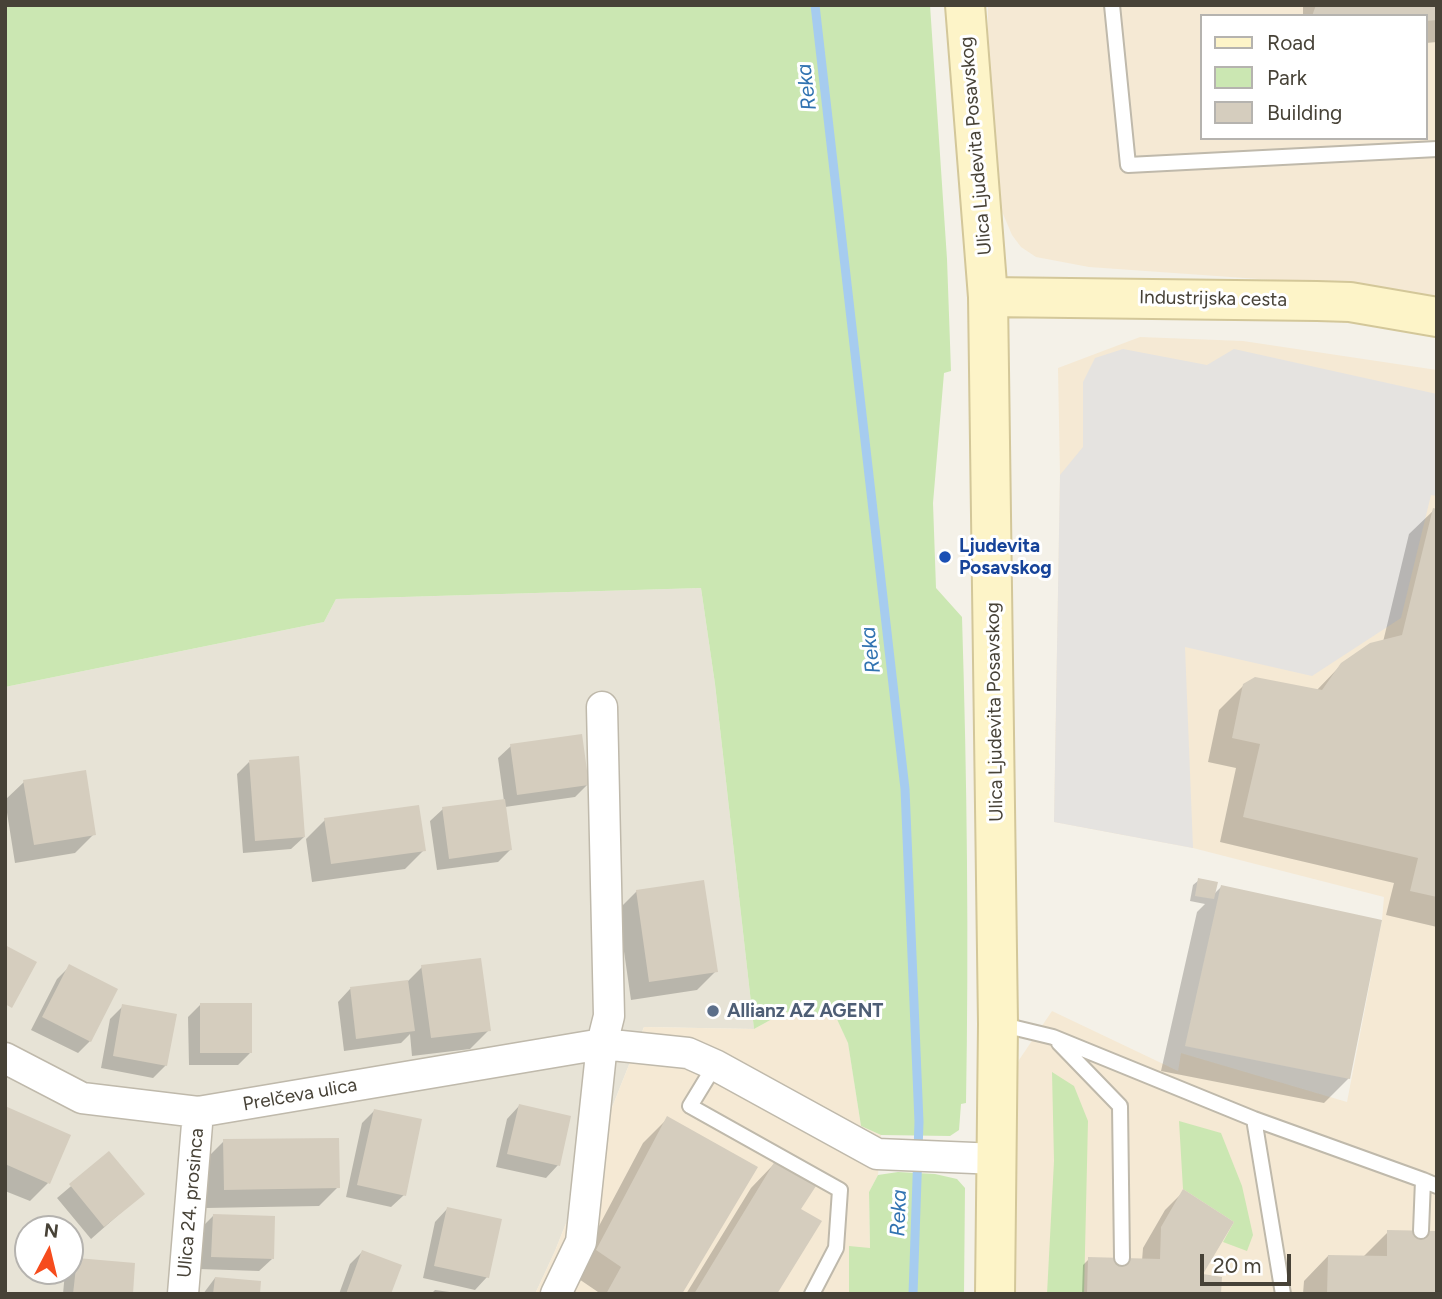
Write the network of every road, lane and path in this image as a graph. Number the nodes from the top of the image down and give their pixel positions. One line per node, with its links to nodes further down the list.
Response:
1 (965, 5): 4 (main road, Ulica Ljudevita Posavskog)
2 (1112, 5): 3 (lane)
3 (1437, 149)
4 (988, 297): 5 (main road, Industrijska cesta); 7 (main road, Ulica Ljudevita Posavskog)
5 (1437, 317)
6 (602, 707): 9 (street)
7 (998, 1024): 8 (lane); 14 (main road, Ulica Ljudevita Posavskog)
8 (1053, 1037): 13 (lane); 17 (lane)
9 (602, 1044): 11 (street, Prelčeva ulica); 12 (street, Prelčeva ulica); 19 (street)
10 (5, 1058): 12 (street, Prelčeva ulica)
11 (715, 1065): 14 (street, Prelčeva ulica); 20 (lane)
12 (198, 1112): 18 (street, Ulica 24. prosinca)
13 (1254, 1119): 15 (lane); 22 (lane)
14 (998, 1158): 21 (main road, Ulica Ljudevita Posavskog)
15 (1430, 1183): 16 (lane)
16 (1421, 1231)
17 (1122, 1258)
18 (183, 1294)
19 (556, 1294)
20 (812, 1294)
21 (995, 1294)
22 (1283, 1294)

